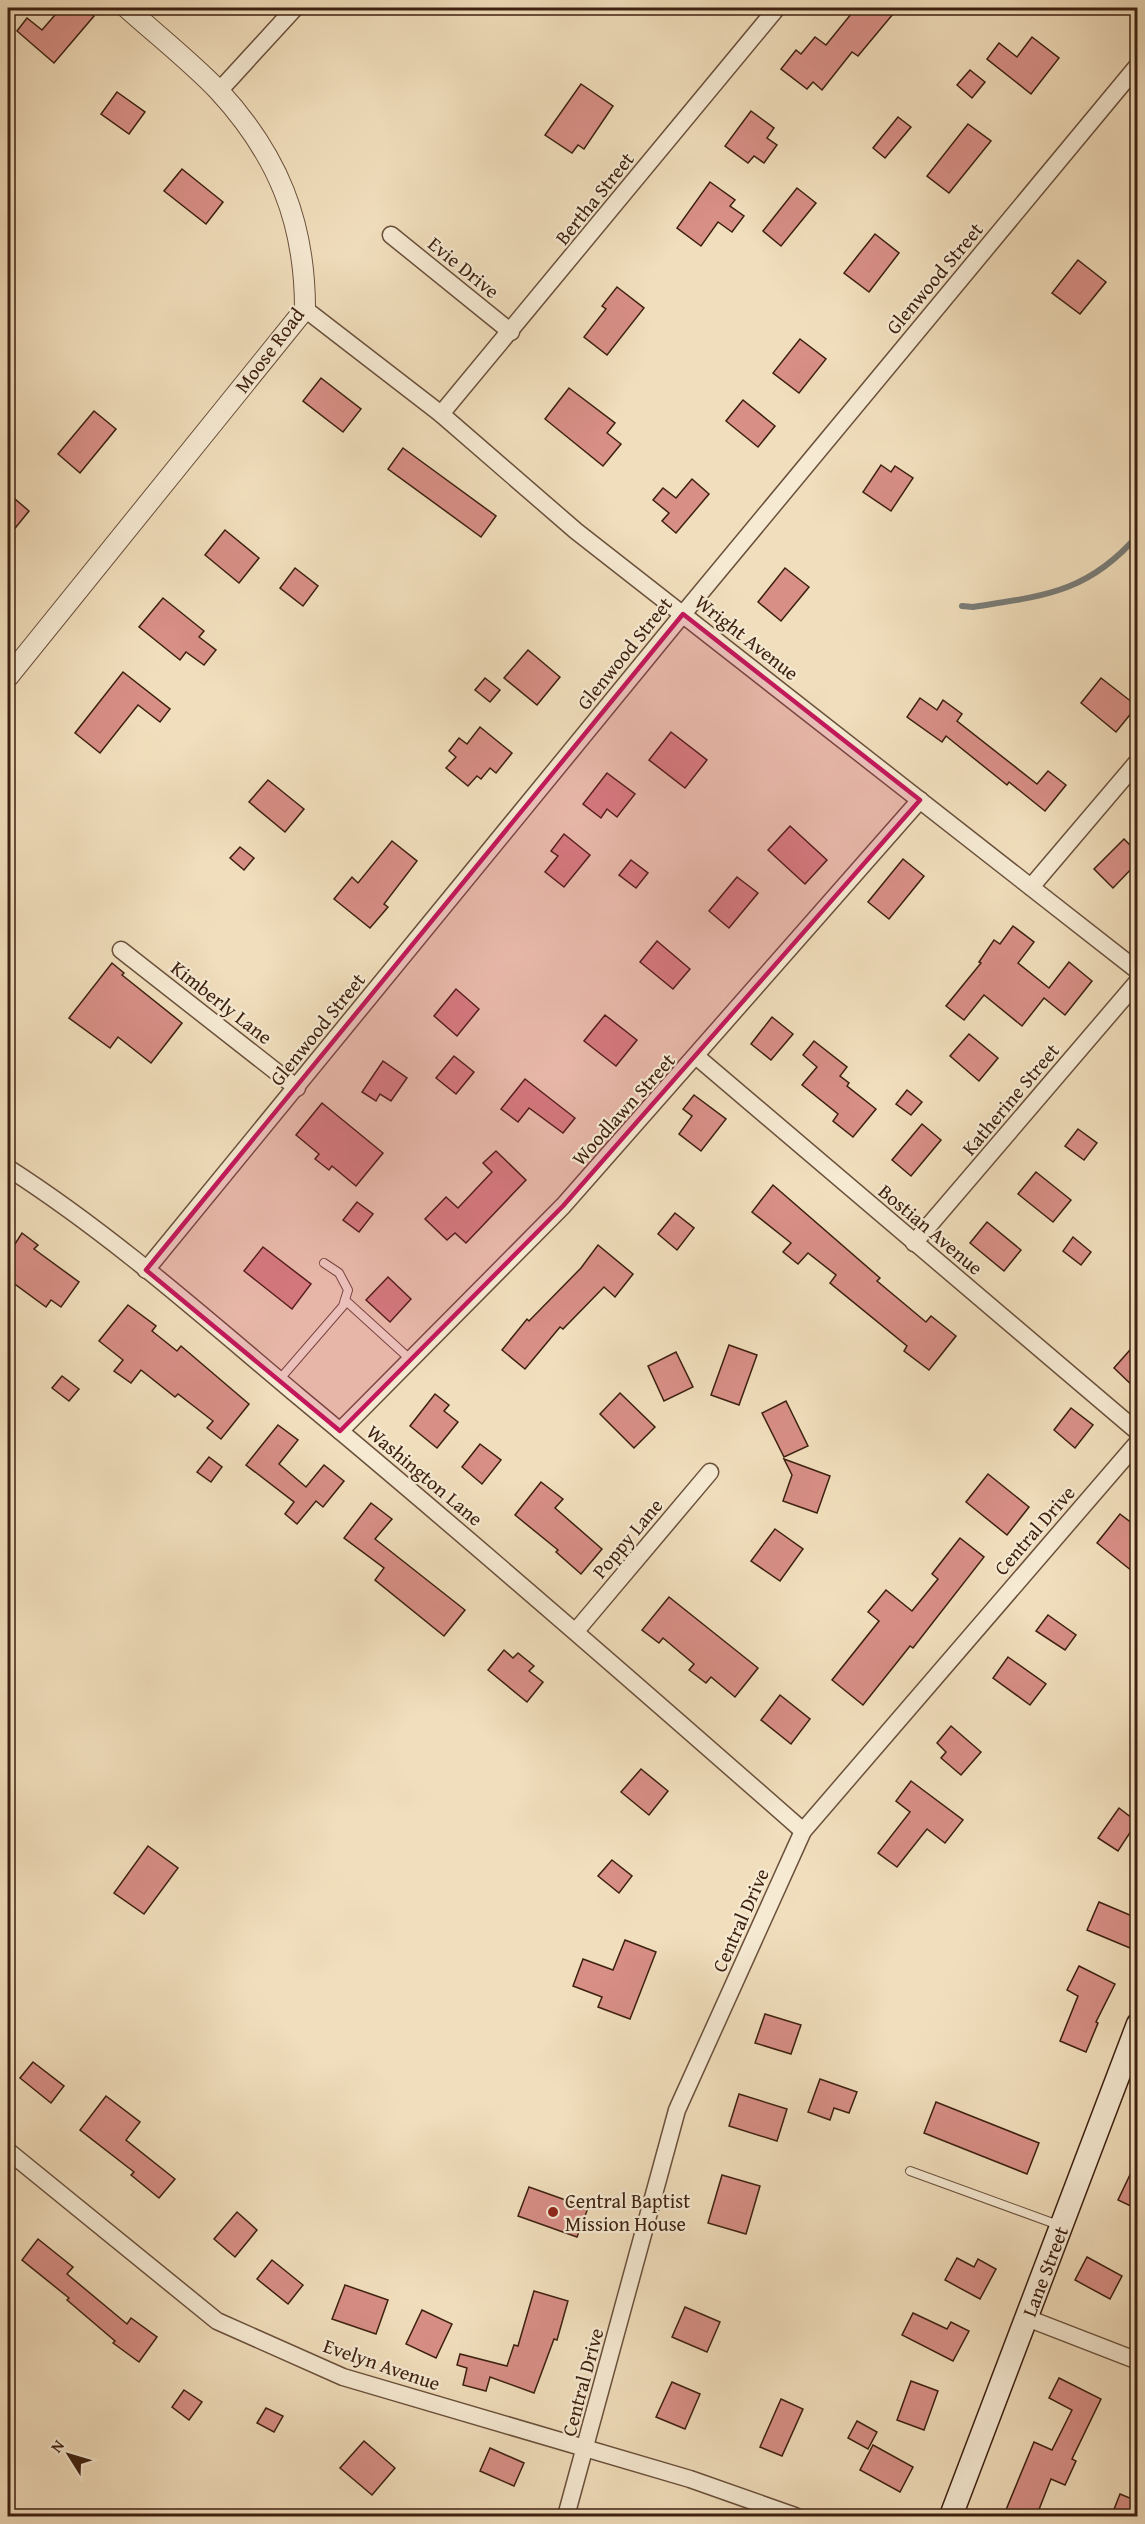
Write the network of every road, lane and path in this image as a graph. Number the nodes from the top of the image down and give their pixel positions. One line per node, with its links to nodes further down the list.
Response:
1 (127, 8): 5 (street, Moose Road)
2 (295, 8): 5 (street)
3 (777, 8): 8 (street, Bertha Street)
4 (1137, 65): 10 (street, Glenwood Street)
5 (219, 91): 7 (street, Moose Road)
6 (392, 235): 8 (street, Evie Drive)
7 (305, 309): 9 (street, Wright Avenue); 11 (street, Moose Road)
8 (511, 332): 9 (street, Bertha Street)
9 (441, 414): 10 (street, Wright Avenue)
10 (683, 614): 13 (street, Wright Avenue); 19 (street, Glenwood Street)
11 (8, 677)
12 (1137, 761): 14 (street)
13 (920, 800): 14 (street, Wright Avenue); 18 (street, Woodlawn Street)
14 (1031, 887): 16 (street, Wright Avenue)
15 (121, 950): 19 (street, Kimberly Lane)
16 (1137, 971)
17 (1137, 981): 21 (street, Katherine Street)
18 (697, 1057): 21 (street, Bostian Avenue); 25 (street, Woodlawn Street)
19 (297, 1088): 23 (street, Glenwood Street)
20 (8, 1168): 23 (street, Washington Lane)
21 (914, 1243): 28 (street, Bostian Avenue)
22 (324, 1263): 24 (lane)
23 (146, 1269): 26 (street, Washington Lane)
24 (345, 1300): 25 (lane); 26 (lane)
25 (411, 1360): 27 (street, Woodlawn Street)
26 (279, 1380): 27 (street, Washington Lane)
27 (340, 1431): 31 (street, Washington Lane)
28 (1137, 1432)
29 (1137, 1442): 32 (street, Central Drive)
30 (710, 1472): 31 (street, Poppy Lane)
31 (576, 1631): 32 (street, Washington Lane)
32 (803, 1831): 39 (street, Central Drive)
33 (1137, 2024): 36 (main road, Lane Street)
34 (8, 2151): 39 (street, Evelyn Avenue)
35 (910, 2171): 36 (lane)
36 (1061, 2226): 37 (main road, Lane Street)
37 (1027, 2318): 38 (street); 42 (main road, Lane Street)
38 (1137, 2361)
39 (586, 2449): 40 (street, Central Drive); 41 (street, Evelyn Avenue)
40 (566, 2517)
41 (795, 2517)
42 (951, 2517)

